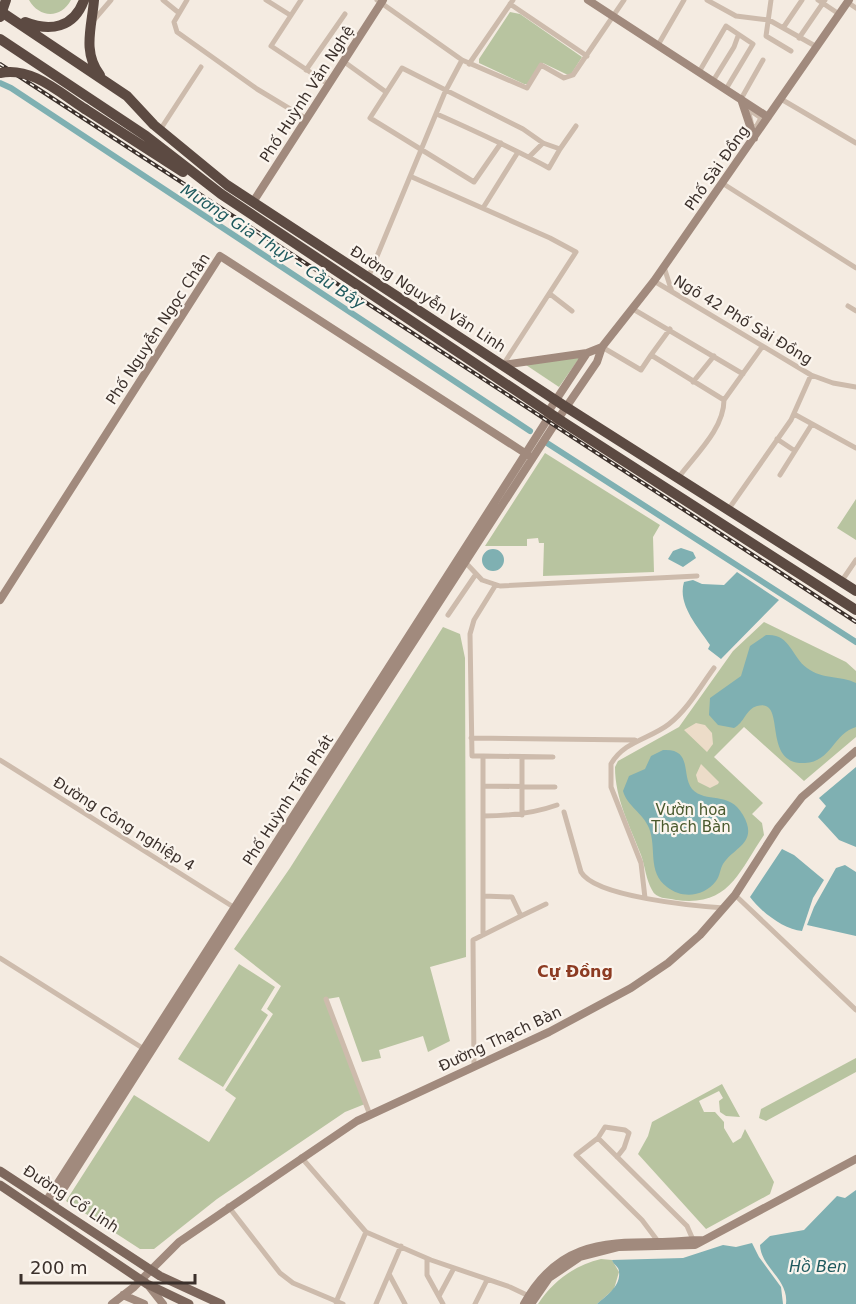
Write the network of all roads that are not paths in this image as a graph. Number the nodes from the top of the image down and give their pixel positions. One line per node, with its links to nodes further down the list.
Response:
1 (6, 0): 21 (highway, bridge)
2 (84, 0): 21 (highway)
3 (94, 0): 27 (highway)
4 (111, 0): 27 (street)
5 (163, 0): 20 (street)
6 (187, 0): 20 (street)
7 (266, 0): 24 (street)
8 (301, 0): 24 (street)
9 (588, 0): 25 (street)
10 (624, 0): 25 (street)
11 (684, 0): 32 (street)
12 (707, 0): 26 (street)
13 (771, 0): 26 (street)
14 (802, 0): 28 (street)
15 (380, 1): 36 (street); 38 (street, Phố Huỳnh Văn Nghệ)
16 (822, 1): 23 (street); 30 (street)
17 (848, 1): 19 (street); 23 (street, Phố Sài Đồng)
18 (511, 2): 35 (street); 39 (street)
19 (856, 8)
20 (179, 13): 54 (street)
21 (2, 14): 46 (highway, Đường Nguyễn Văn Linh)
22 (345, 14): 41 (street)
23 (839, 14): 33 (street, Phố Sài Đồng)
24 (290, 15): 41 (street)
25 (614, 16): 32 (street); 35 (street)
26 (769, 20): 28 (street); 34 (street)
27 (90, 25): 46 (highway)
28 (783, 28): 30 (street)
29 (738, 36): 42 (street); 44 (street); 47 (street)
30 (799, 38): 33 (street)
31 (0, 39): 67 (highway, Đường Nguyễn Văn Linh)
32 (658, 45): 42 (street)
33 (817, 47): 51 (street, Phố Sài Đồng)
34 (791, 51)
35 (587, 56): 39 (street)
36 (462, 60): 39 (street); 49 (street)
37 (763, 60): 50 (street)
38 (343, 61): 45 (street, Phố Huỳnh Văn Nghệ); 48 (street)
39 (469, 64)
40 (201, 67): 56 (street)
41 (306, 70): 45 (street)
42 (699, 72): 44 (street)
43 (0, 73): 67 (highway, bridge)
44 (713, 81): 47 (street)
45 (328, 84): 54 (street, Phố Huỳnh Văn Nghệ)
46 (116, 88): 56 (highway, Đường Nguyễn Văn Linh)
47 (726, 89): 50 (street)
48 (386, 92): 49 (street); 62 (street)
49 (446, 92): 52 (street); 59 (street)
50 (741, 99): 53 (street); 57 (street)
51 (781, 99): 53 (street, Phố Sài Đồng); 60 (street)
52 (437, 114): 58 (street); 62 (street)
53 (765, 117): 57 (street, Phố Sài Đồng)
54 (305, 118): 68 (street, Phố Huỳnh Văn Nghệ)
55 (576, 126): 61 (street)
56 (160, 130): 68 (highway, Đường Nguyễn Văn Linh)
57 (754, 138): 66 (street, Phố Sài Đồng)
58 (501, 143): 62 (street); 63 (street)
59 (543, 143): 61 (street); 64 (street)
60 (856, 143)
61 (560, 149): 64 (street)
62 (422, 151): 65 (street)
63 (518, 152): 64 (street); 69 (street)
64 (529, 157)
65 (412, 177): 69 (street); 72 (street)
66 (723, 183): 70 (street, Phố Sài Đồng); 71 (street)
67 (222, 194): 84 (highway, Đường Nguyễn Văn Linh)
68 (253, 202): 72 (highway, Đường Nguyễn Văn Linh)
69 (483, 208): 75 (street)
70 (664, 267): 73 (street, Phố Sài Đồng); 74 (street, Ngõ 42 Phố Sài Đồng)
71 (856, 268)
72 (368, 278): 81 (highway, Đường Nguyễn Văn Linh)
73 (654, 281): 74 (street, Ngõ 42 Phố Sài Đồng); 77 (street, Phố Sài Đồng)
74 (672, 292): 83 (street, Ngõ 42 Phố Sài Đồng)
75 (550, 294): 78 (street); 88 (street)
76 (848, 306): 79 (street)
77 (633, 309): 80 (street); 82 (street, Phố Sài Đồng)
78 (572, 311)
79 (856, 311)
80 (670, 329): 86 (street); 87 (street)
81 (468, 343): 84 (highway); 88 (highway, Đường Nguyễn Văn Linh)
82 (602, 347): 85 (street, Phố Sài Đồng); 86 (street); 95 (street, Phố Sài Đồng)
83 (762, 347): 89 (street); 90 (street, Ngõ 42 Phố Sài Đồng)
84 (461, 353): 96 (highway, Đường Nguyễn Văn Linh)
85 (587, 353): 88 (street, Phố Sài Đồng); 93 (street)
86 (651, 355): 91 (street)
87 (714, 356): 89 (street); 91 (street)
88 (503, 365): 93 (highway, Đường Nguyễn Văn Linh)
89 (743, 374): 94 (street)
90 (811, 375): 92 (street, Ngõ 42 Phố Sài Đồng); 97 (street)
91 (693, 382): 94 (street)
92 (856, 387)
93 (556, 400): 95 (highway, Đường Nguyễn Văn Linh); 96 (street, Phố Huỳnh Tấn Phát)
94 (724, 400): 105 (street)
95 (566, 407): 98 (street, Phố Sài Đồng); 105 (highway, Đường Nguyễn Văn Linh)
96 (548, 412): 98 (highway, Đường Nguyễn Văn Linh); 103 (street, Phố Huỳnh Tấn Phát)
97 (794, 414): 99 (street); 100 (street)
98 (558, 419): 103 (street, Phố Huỳnh Tấn Phát); 115 (highway, Đường Nguyễn Văn Linh)
99 (812, 424): 101 (street); 102 (street)
100 (777, 439): 102 (street); 106 (street)
101 (856, 447)
102 (795, 451): 104 (street)
103 (530, 455): 108 (street, Phố Huỳnh Tấn Phát); 114 (street, Phố Nguyễn Ngọc Chân); 117 (street, Phố Huỳnh Tấn Phát)
104 (780, 475)
105 (678, 478): 106 (highway, Đường Nguyễn Văn Linh)
106 (728, 510): 111 (highway, Đường Nguyễn Văn Linh)
107 (856, 560): 111 (street)
108 (465, 562): 109 (street); 117 (street, Phố Huỳnh Tấn Phát)
109 (476, 574): 112 (street); 116 (street)
110 (697, 576): 112 (street)
111 (841, 582): 113 (highway, Đường Nguyễn Văn Linh)
112 (495, 586): 119 (street)
113 (856, 591)
114 (0, 600)
115 (856, 610)
116 (448, 615)
117 (407, 645): 138 (street, Phố Huỳnh Tấn Phát)
118 (714, 668): 120 (street)
119 (471, 738): 120 (street); 122 (street)
120 (639, 740): 135 (street)
121 (856, 751): 133 (street, Đường Thạch Bàn)
122 (483, 756): 123 (street); 126 (street)
123 (522, 757): 124 (street); 127 (street)
124 (553, 757)
125 (0, 760): 138 (street, Đường Công nghiệp 4)
126 (483, 786): 127 (street); 132 (street)
127 (522, 786): 128 (street); 131 (street)
128 (555, 787)
129 (557, 805): 131 (street)
130 (564, 812): 135 (street)
131 (522, 815): 132 (street)
132 (483, 816): 134 (street)
133 (735, 895): 137 (street, Đường Thạch Bàn); 143 (street)
134 (483, 896): 139 (street); 140 (street)
135 (645, 898): 137 (street)
136 (546, 904): 139 (street)
137 (724, 908): 145 (street, Đường Thạch Bàn)
138 (237, 910): 144 (street, Phố Huỳnh Tấn Phát)
139 (521, 916): 140 (street)
140 (483, 935): 145 (street)
141 (0, 958): 144 (street)
142 (326, 999): 146 (street)
143 (856, 1010)
144 (147, 1051): 153 (street, Phố Huỳnh Tấn Phát)
145 (474, 1068): 146 (street, Đường Thạch Bàn)
146 (370, 1115): 148 (street, Đường Thạch Bàn)
147 (598, 1138): 149 (street); 149 (street); 157 (street)
148 (301, 1157): 154 (street, Đường Thạch Bàn); 155 (street)
149 (617, 1157): 156 (street)
150 (856, 1159): 156 (street)
151 (0, 1171): 153 (main road, Đường Cổ Linh)
152 (0, 1185): 164 (main road, Đường Cổ Linh)
153 (50, 1203): 160 (main road, Đường Cổ Linh)
154 (228, 1206): 160 (street, Đường Thạch Bàn); 168 (street)
155 (366, 1232): 158 (street); 168 (street)
156 (694, 1243): 157 (street)
157 (660, 1245): 167 (street)
158 (401, 1246): 159 (street); 162 (street)
159 (427, 1259): 161 (street); 166 (street)
160 (151, 1269): 164 (street, Đường Thạch Bàn); 173 (main road, Đường Cổ Linh)
161 (454, 1269): 163 (street); 166 (street)
162 (389, 1274): 174 (street); 175 (street)
163 (488, 1280): 167 (street); 177 (street)
164 (144, 1282): 165 (street, Đường Thạch Bàn); 171 (street); 172 (main road, Đường Cổ Linh)
165 (123, 1295): 169 (street, Đường Thạch Bàn); 170 (street)
166 (439, 1296): 176 (street)
167 (530, 1301)
168 (339, 1303)
169 (112, 1304)
170 (144, 1304)
171 (163, 1304)
172 (189, 1304)
173 (221, 1304)
174 (376, 1304)
175 (405, 1304)
176 (443, 1304)
177 (475, 1304)

